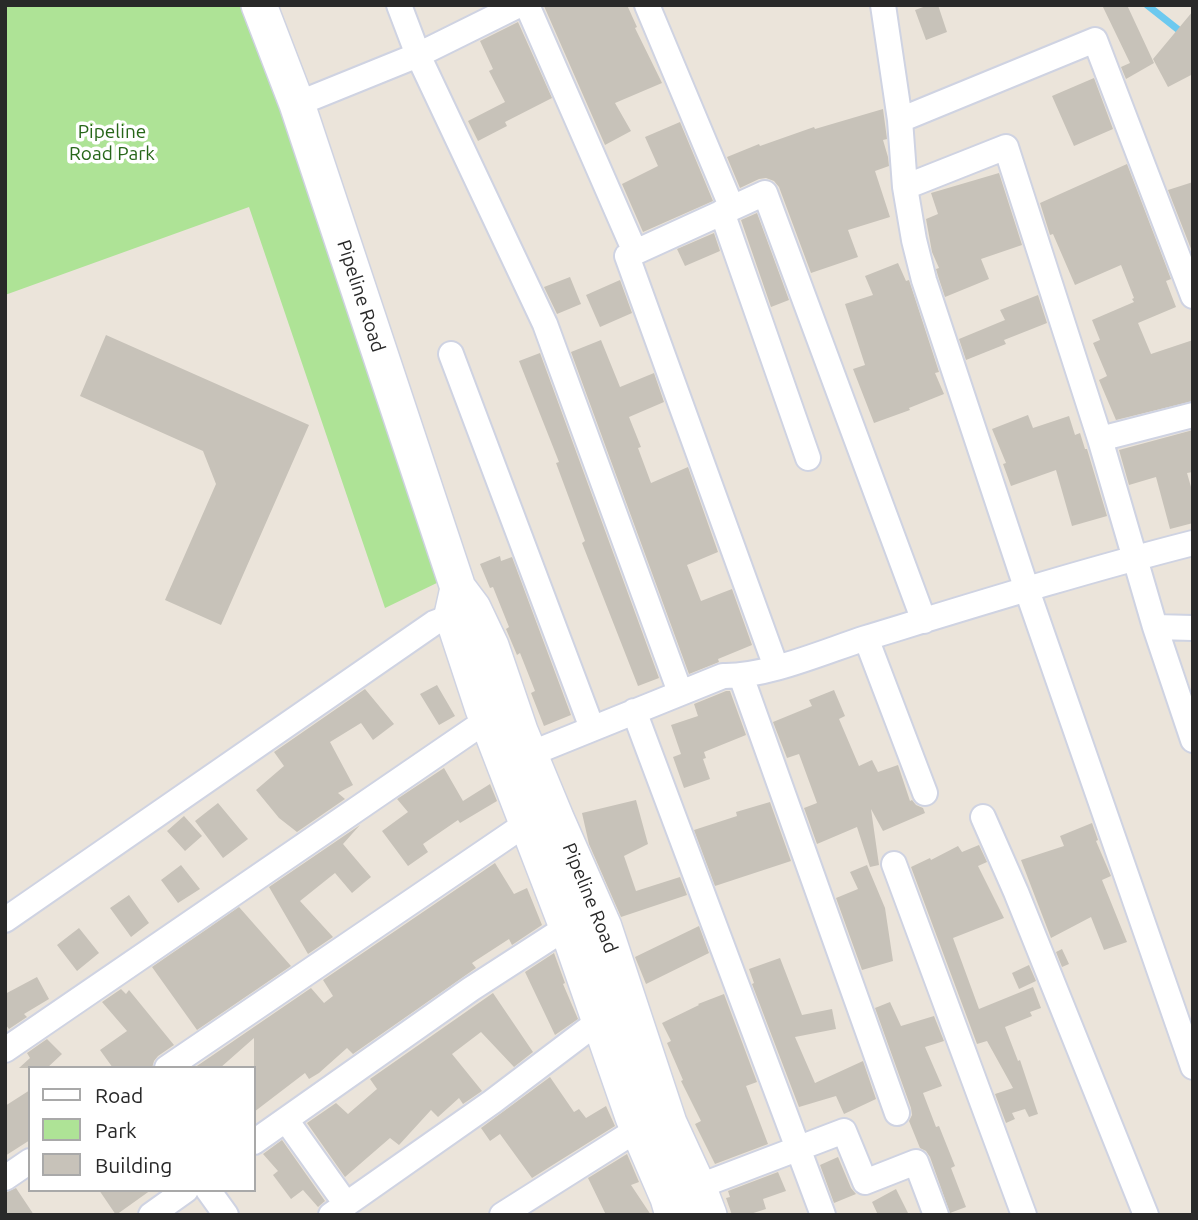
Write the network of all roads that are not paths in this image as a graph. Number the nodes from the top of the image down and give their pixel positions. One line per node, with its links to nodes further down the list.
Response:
1 (260, 5): 8 (main road, Pipeline Road)
2 (399, 5): 7 (street)
3 (519, 5): 7 (street)
4 (527, 5): 12 (street)
5 (647, 5): 11 (street)
6 (883, 5): 9 (street)
7 (418, 55): 8 (street); 28 (street)
8 (297, 104): 21 (main road, Pipeline Road)
9 (900, 120): 10 (street); 13 (street)
10 (905, 187): 16 (street); 20 (street)
11 (727, 210): 12 (street); 17 (street); 22 (street)
12 (635, 252): 26 (street)
13 (1193, 296)
14 (451, 354): 31 (street)
15 (1193, 415): 16 (street)
16 (1100, 439): 19 (street)
17 (808, 458)
18 (1193, 543): 19 (street)
19 (1135, 558): 20 (street); 23 (street)
20 (1027, 590): 22 (street); 43 (street)
21 (461, 604): 30 (main road, Pipeline Road); 33 (main road, Pipeline Road); 38 (street)
22 (924, 621): 25 (street)
23 (1155, 627): 24 (street); 32 (street)
24 (1193, 628)
25 (866, 638): 26 (street); 34 (street)
26 (776, 667): 27 (street)
27 (741, 676): 28 (street); 44 (street)
28 (680, 692): 29 (street)
29 (634, 711): 31 (street); 48 (street)
30 (487, 720): 36 (main road, Pipeline Road); 41 (street)
31 (592, 728): 33 (street)
32 (1193, 740)
33 (530, 754): 53 (main road, Pipeline Road)
34 (925, 793)
35 (983, 817): 61 (street)
36 (527, 823): 39 (main road, Pipeline Road); 42 (street)
37 (894, 864): 60 (street)
38 (5, 920)
39 (567, 927): 40 (main road, Pipeline Road); 45 (street)
40 (599, 1021): 46 (main road, Pipeline Road); 54 (street)
41 (5, 1050)
42 (170, 1066)
43 (1193, 1067)
44 (897, 1112)
45 (286, 1120): 47 (street); 54 (street)
46 (638, 1129): 53 (main road, Pipeline Road); 57 (street)
47 (256, 1141)
48 (799, 1149): 53 (street); 58 (street); 59 (street)
49 (28, 1162): 50 (street)
50 (5, 1178)
51 (183, 1192): 55 (street)
52 (209, 1192): 56 (street)
53 (687, 1203)
54 (339, 1209)
55 (151, 1215)
56 (226, 1215)
57 (502, 1215)
58 (823, 1215)
59 (936, 1215)
60 (1024, 1215)
61 (1146, 1215)

